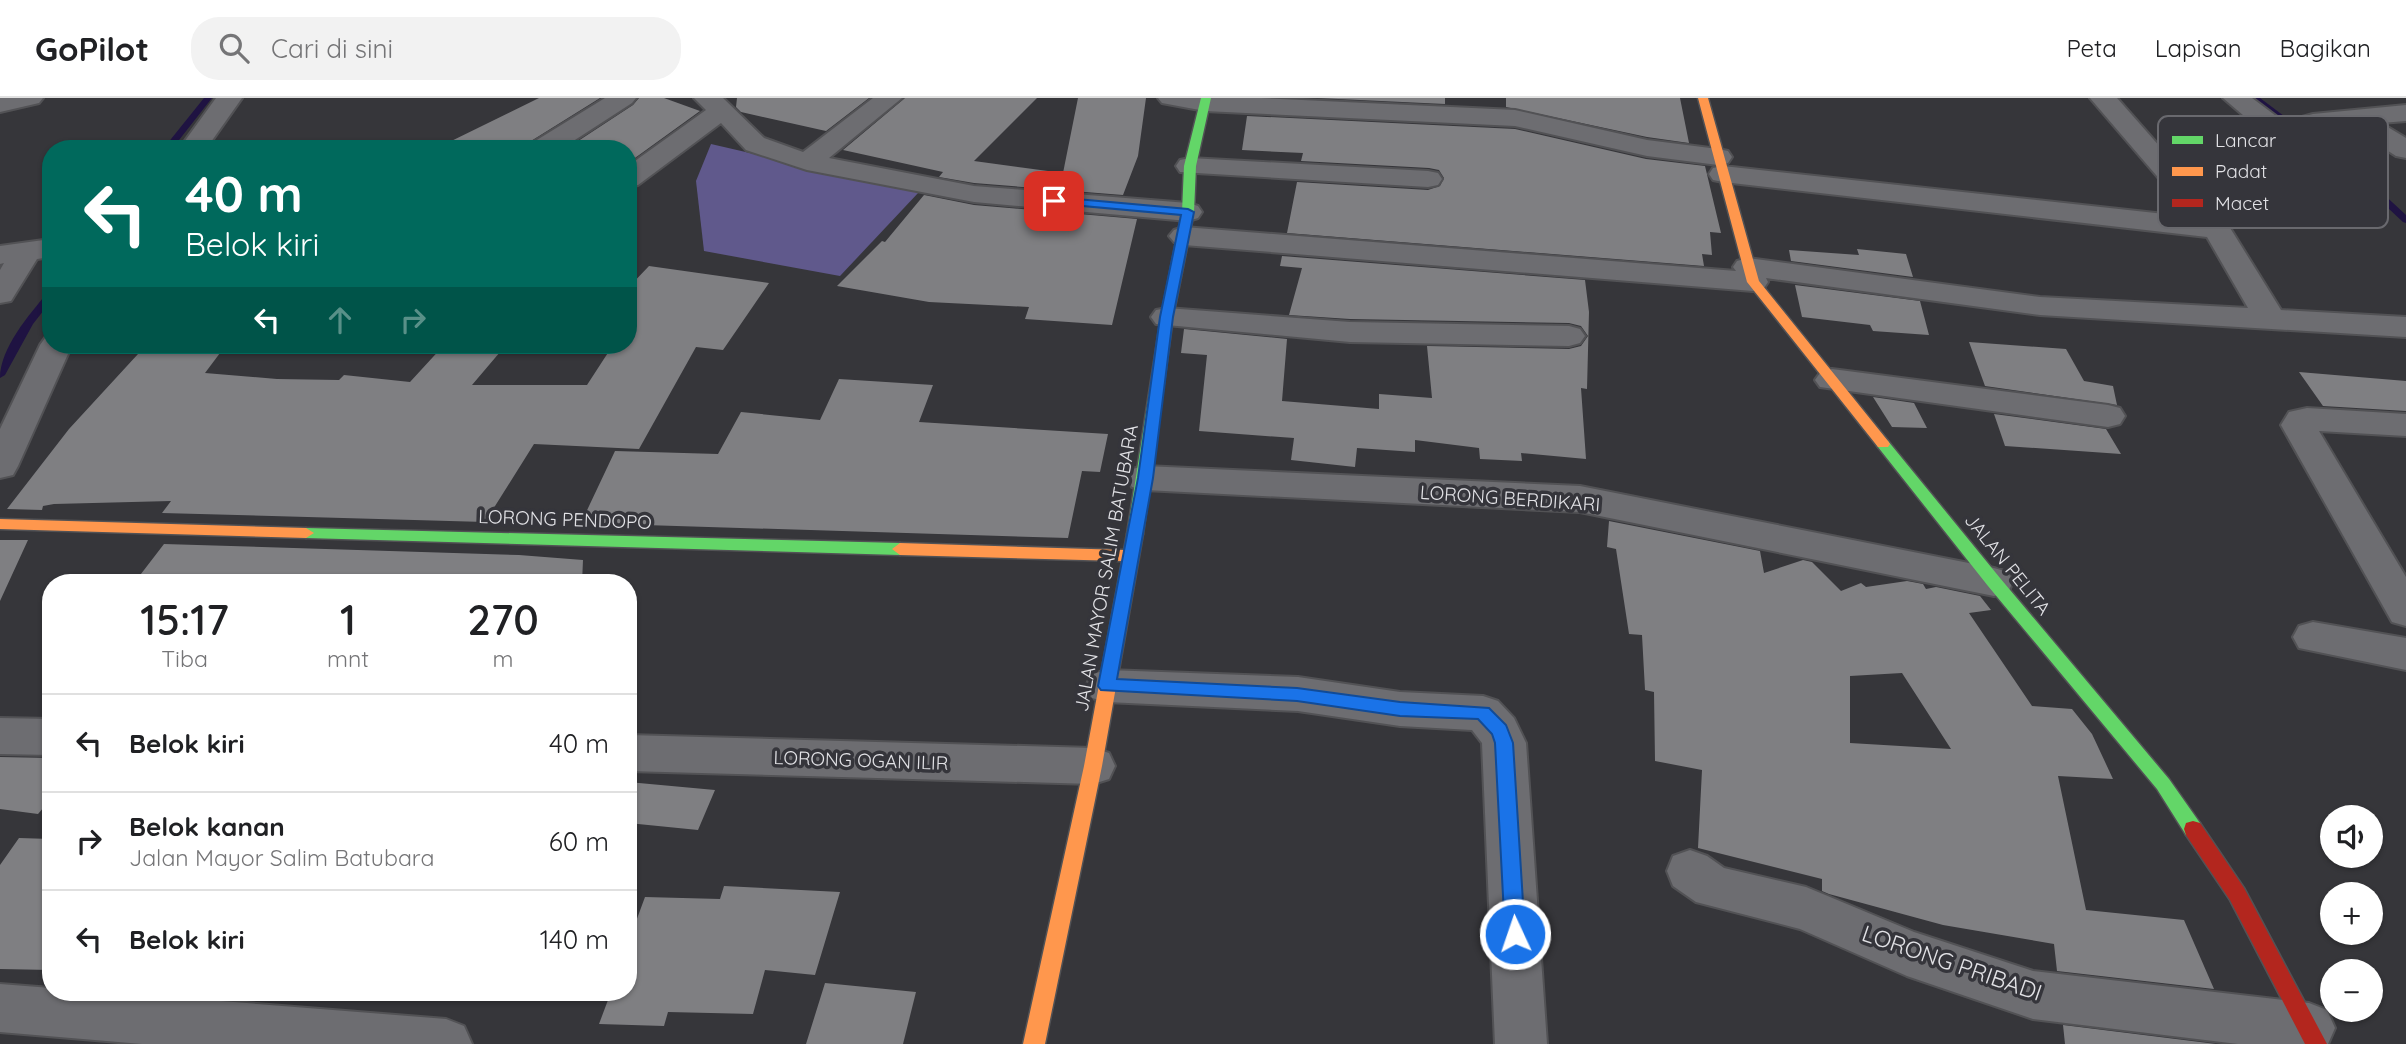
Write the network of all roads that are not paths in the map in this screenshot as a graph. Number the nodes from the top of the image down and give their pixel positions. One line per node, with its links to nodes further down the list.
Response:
1 (30, 98): 10 (street)
2 (229, 98): 17 (street)
3 (623, 98): 18 (street)
4 (889, 98): 21 (street)
5 (1171, 98): 9 (street)
6 (1703, 98): 23 (street, JALAN PELITA)
7 (2103, 98): 20 (street)
8 (2236, 98): 14 (street)
9 (1205, 100): 12 (street); 22 (street, JALAN MAYOR SALIM BATUBARA)
10 (0, 104)
11 (715, 104): 21 (street); 24 (street)
12 (1515, 108): 23 (street)
13 (2406, 113): 15 (street)
14 (2259, 116)
15 (2375, 116)
16 (2388, 139): 19 (street)
17 (199, 140)
18 (556, 140)
19 (2406, 150)
20 (2158, 161)
21 (807, 162): 27 (street)
22 (1190, 166): 25 (street); 27 (street, JALAN MAYOR SALIM BATUBARA)
23 (1721, 166): 26 (street); 31 (street, JALAN PELITA)
24 (637, 171)
25 (1428, 179)
26 (2158, 222)
27 (1186, 224): 31 (street); 33 (street, JALAN MAYOR SALIM BATUBARA)
28 (2209, 228): 29 (street)
29 (2217, 229): 34 (street)
30 (26, 251): 32 (street)
31 (1751, 275): 34 (street); 38 (street, JALAN PELITA)
32 (0, 294)
33 (1167, 317): 36 (street); 42 (street, JALAN MAYOR SALIM BATUBARA)
34 (2270, 319): 35 (street)
35 (2406, 327)
36 (1569, 336)
37 (52, 354): 41 (street)
38 (1832, 380): 39 (street); 45 (street, JALAN PELITA)
39 (2108, 416)
40 (2406, 425): 46 (street)
41 (0, 466)
42 (1145, 478): 44 (street, JALAN MAYOR SALIM BATUBARA); 45 (street, LORONG BERDIKARI)
43 (0, 524): 44 (street, LORONG PENDOPO)
44 (1130, 556): 49 (street, JALAN MAYOR SALIM BATUBARA)
45 (1994, 582): 56 (street, JALAN PELITA)
46 (2406, 611)
47 (2313, 636): 48 (street)
48 (2406, 654)
49 (1107, 686): 53 (street, JALAN MAYOR SALIM BATUBARA); 59 (street)
50 (0, 736): 51 (street)
51 (42, 737)
52 (637, 753): 53 (street, LORONG OGAN ILIR)
53 (1093, 766): 58 (street, JALAN MAYOR SALIM BATUBARA)
54 (1690, 871): 56 (street, LORONG PRIBADI)
55 (0, 1008): 57 (street)
56 (2312, 1036)
57 (446, 1044)
58 (1034, 1044)
59 (1521, 1044)

